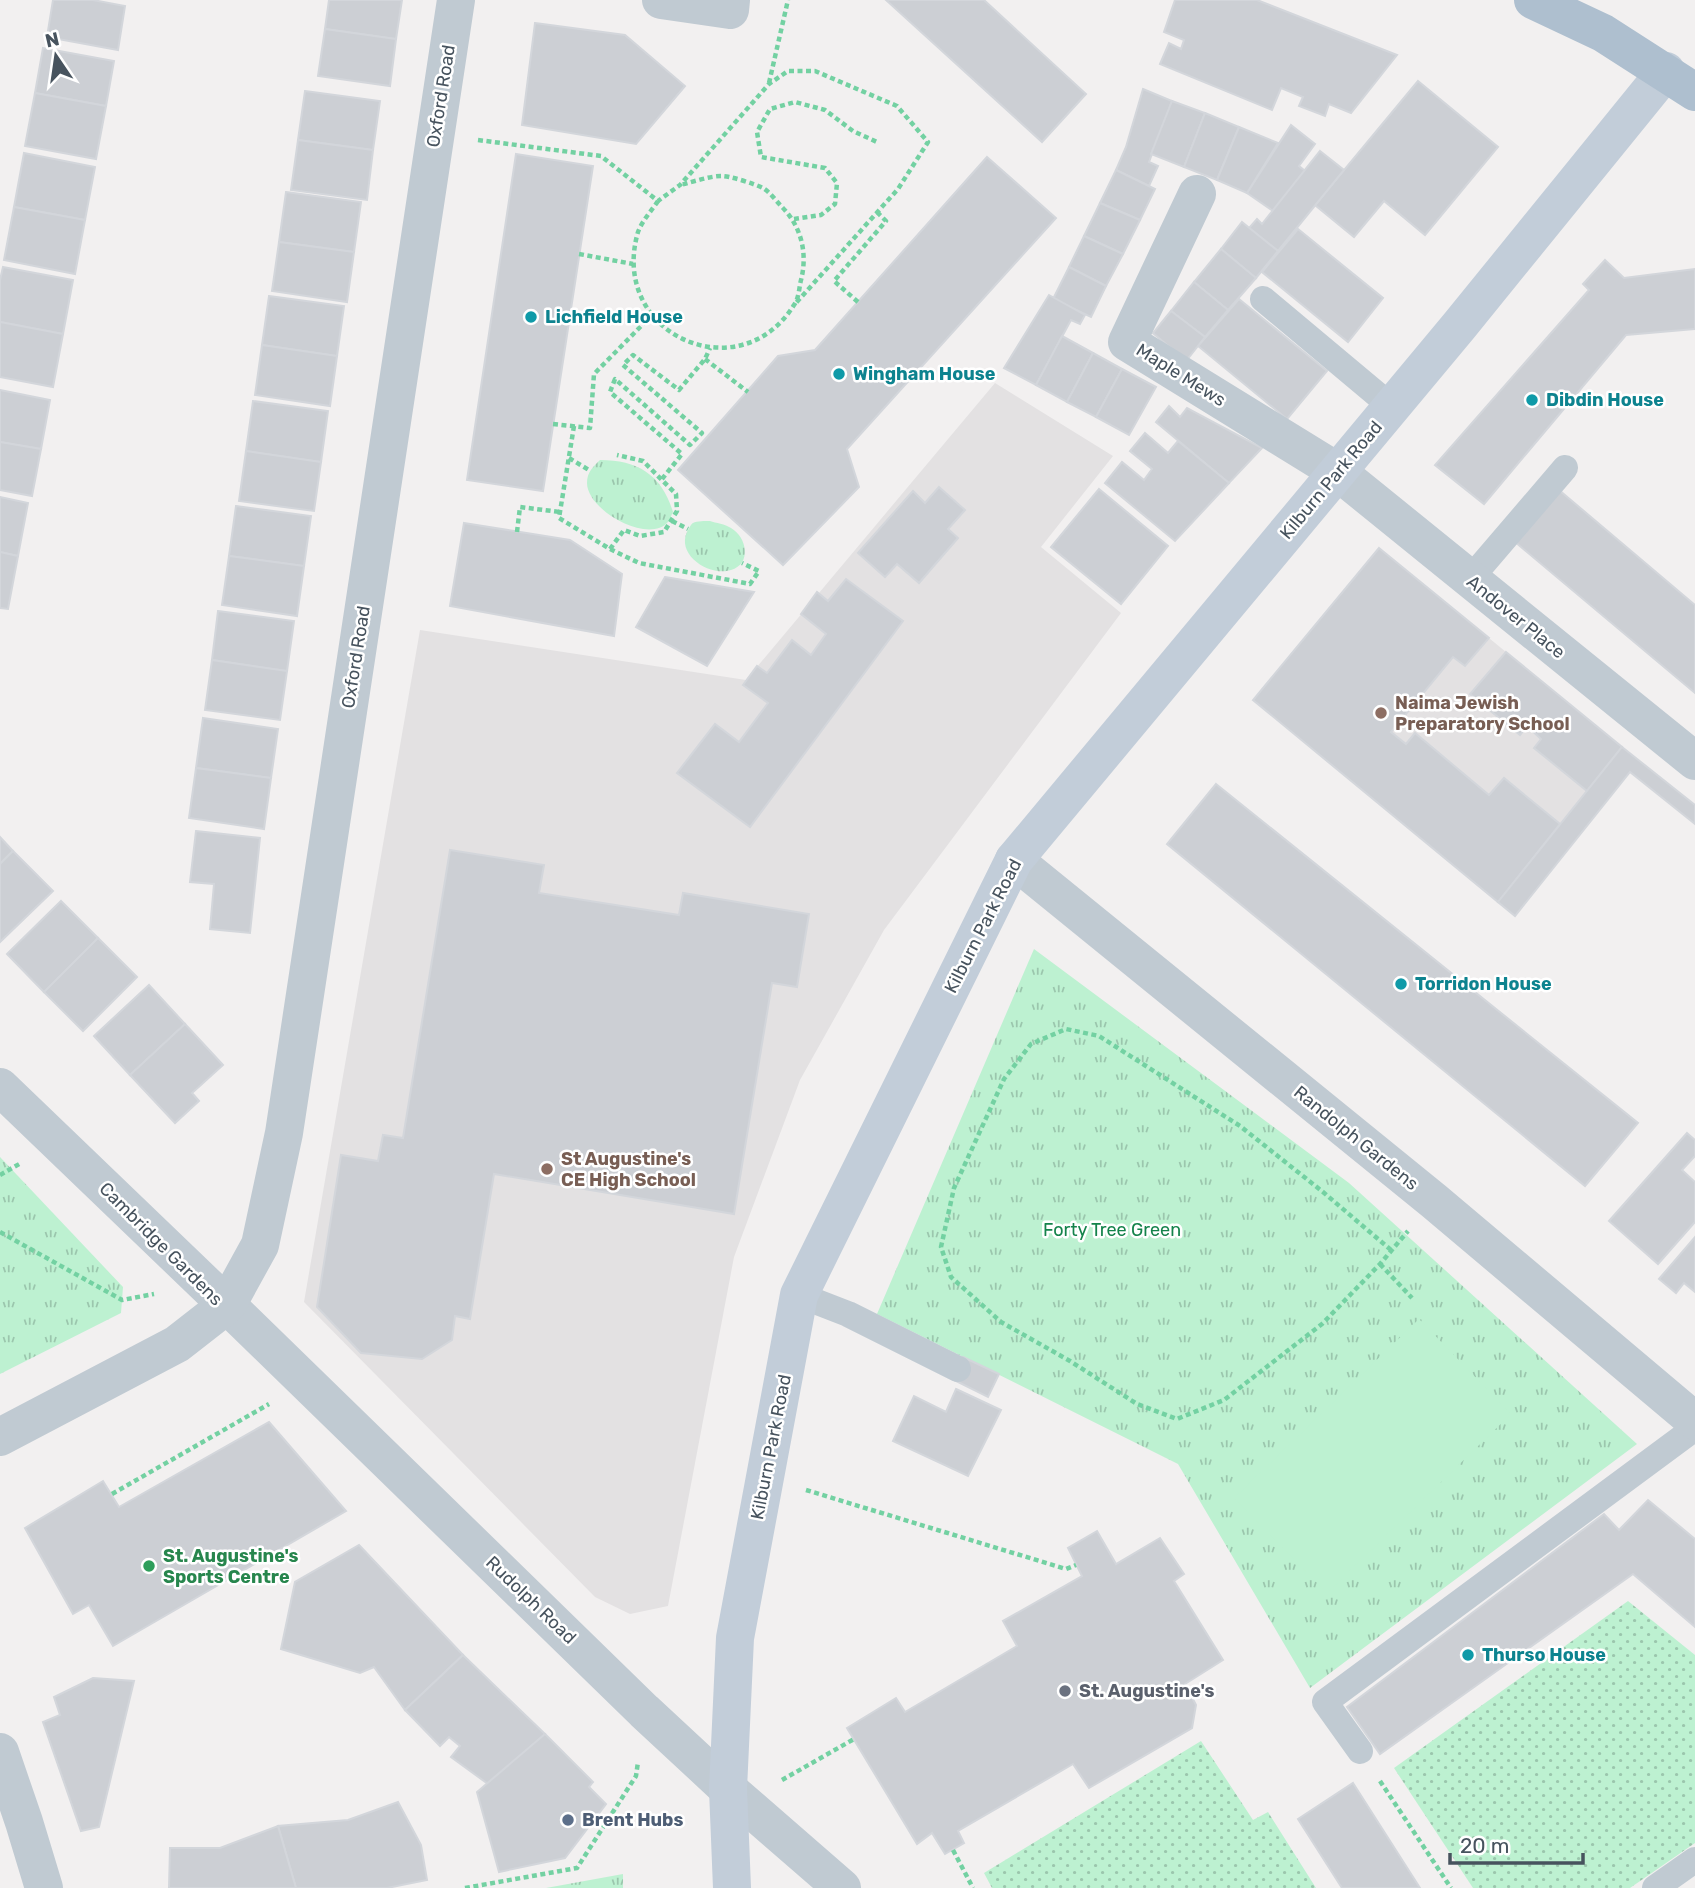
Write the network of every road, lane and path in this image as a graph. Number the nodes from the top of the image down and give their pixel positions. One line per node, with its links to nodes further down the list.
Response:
1 (456, 0): 8 (street, Oxford Road)
2 (661, 0): 3 (street)
3 (731, 0)
4 (788, 0): 7 (path)
5 (1533, 0): 6 (main road)
6 (1680, 81): 24 (main road, Kilburn Park Road)
7 (769, 84): 10 (path); 13 (path)
8 (436, 134): 12 (path); 50 (street, Oxford Road)
9 (877, 142): 14 (path)
10 (680, 185): 12 (path); 14 (path)
11 (1197, 194): 31 (street, Maple Mews)
12 (658, 201): 16 (path)
13 (877, 212): 18 (path); 19 (path)
14 (794, 219): 19 (path)
15 (579, 254): 16 (path)
16 (633, 264): 20 (path)
17 (1263, 299): 24 (lane)
18 (858, 302)
19 (796, 303): 21 (path)
20 (651, 316): 21 (path); 26 (path)
21 (710, 348): 22 (path)
22 (705, 359): 23 (path); 32 (path)
23 (748, 392)
24 (1392, 407): 31 (main road, Kilburn Park Road)
25 (553, 424): 26 (path)
26 (574, 426): 28 (path)
27 (617, 455): 32 (path)
28 (569, 458): 30 (path); 33 (path)
29 (1565, 468): 39 (lane)
30 (589, 470)
31 (1338, 472): 39 (street, Andover Place); 41 (main road, Kilburn Park Road)
32 (662, 479): 34 (path)
33 (560, 512): 36 (path); 37 (path)
34 (672, 521): 35 (path); 37 (path)
35 (688, 529)
36 (517, 532)
37 (610, 549): 38 (path)
38 (742, 562)
39 (1470, 579): 40 (street, Andover Place)
40 (1695, 761)
41 (1014, 860): 43 (street, Randolph Gardens); 48 (main road, Kilburn Park Road)
42 (0, 1087): 50 (street, Cambridge Gardens)
43 (1434, 1201): 45 (path); 53 (street, Randolph Gardens)
44 (0, 1232): 47 (path)
45 (1391, 1250): 46 (path); 46 (path)
46 (1380, 1264): 49 (path)
47 (155, 1294)
48 (799, 1295): 51 (lane); 65 (main road, Kilburn Park Road)
49 (1412, 1298)
50 (228, 1305): 55 (street, Cambridge Gardens); 65 (street, Rudolph Road)
51 (958, 1369)
52 (270, 1404): 57 (path)
53 (1695, 1421)
54 (1695, 1428): 60 (lane)
55 (0, 1437)
56 (798, 1488): 58 (path)
57 (111, 1494)
58 (1076, 1564)
59 (854, 1739): 64 (path)
60 (1360, 1751)
61 (0, 1752): 68 (street)
62 (636, 1776): 69 (path)
63 (1379, 1780): 73 (path)
64 (778, 1782)
65 (728, 1789): 70 (main road, Kilburn Park Road); 71 (street, Rudolph Road)
66 (953, 1850): 72 (path)
67 (1695, 1860): 74 (lane)
68 (44, 1888)
69 (465, 1888)
70 (732, 1888)
71 (842, 1888)
72 (973, 1888)
73 (1451, 1888)
74 (1655, 1888)

